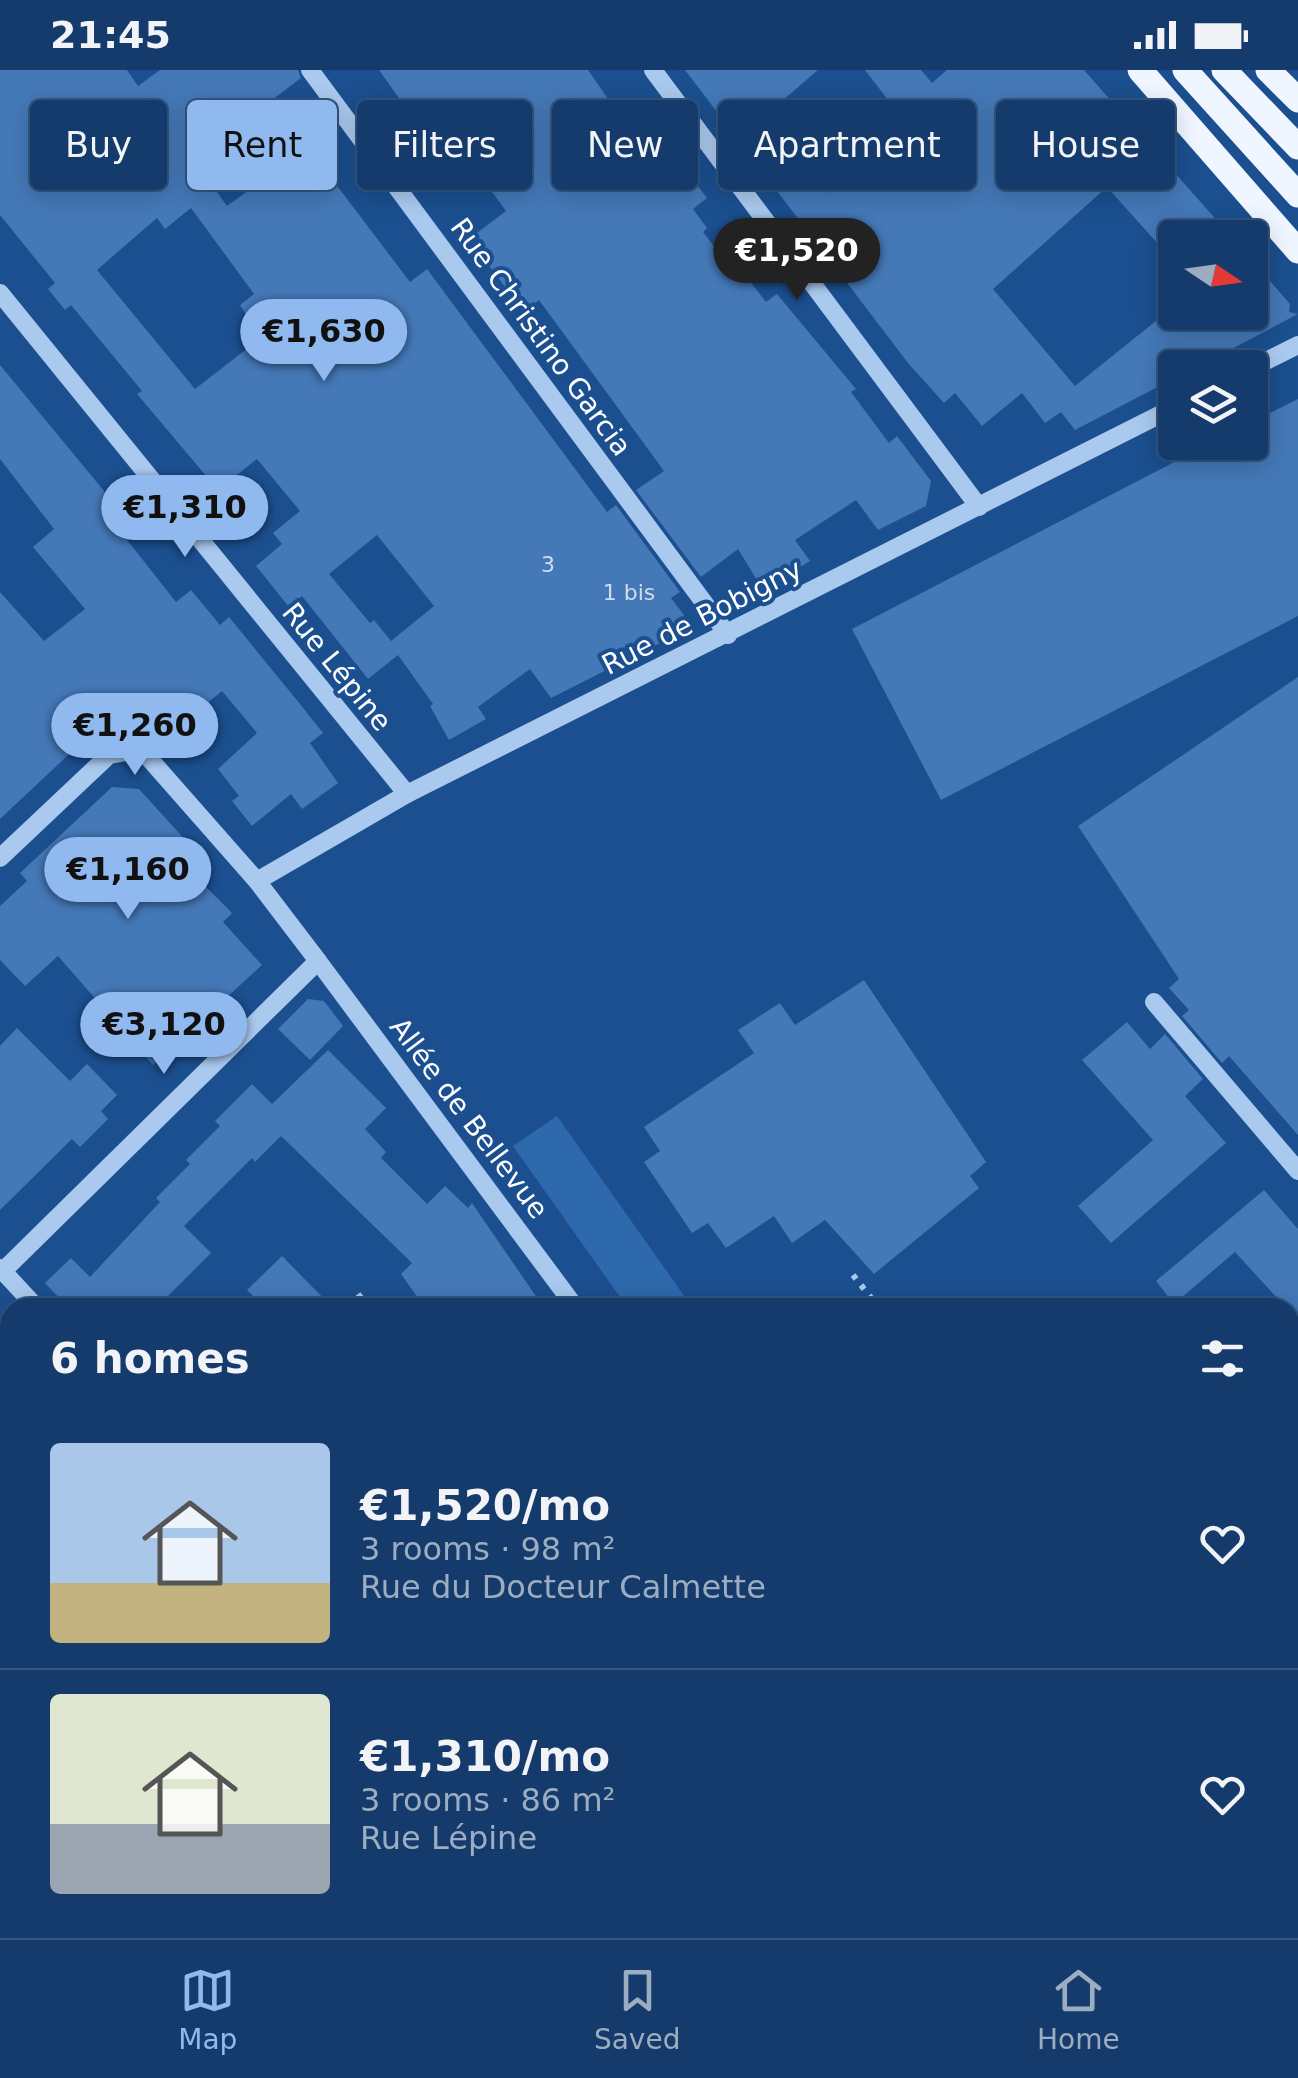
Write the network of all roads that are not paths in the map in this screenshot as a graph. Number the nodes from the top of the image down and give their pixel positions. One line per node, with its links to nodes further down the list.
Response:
1 (310, 70): 16 (street, Rue Christino Garcia)
2 (653, 70): 15 (street)
3 (1140, 70): 10 (main road)
4 (1186, 70): 9 (main road)
5 (1224, 70): 8 (main road)
6 (1268, 70): 7 (main road)
7 (1298, 100)
8 (1298, 147)
9 (1298, 194)
10 (1298, 251)
11 (0, 293): 17 (street, Rue Lépine)
12 (1298, 345): 13 (street)
13 (1268, 360)
14 (1158, 416): 15 (street, Rue de Bobigny)
15 (978, 508): 16 (street, Rue de Bobigny)
16 (728, 635): 17 (street, Rue de Bobigny)
17 (407, 794): 19 (street, Rue de Bobigny)
18 (0, 858): 19 (street, Allée de Bellevue)
19 (257, 881): 20 (street, Allée de Bellevue)
20 (318, 961): 23 (street); 25 (street, Allée de Bellevue)
21 (1154, 1002): 22 (street)
22 (1298, 1171)
23 (2, 1270): 24 (street)
24 (28, 1298)
25 (569, 1298)

